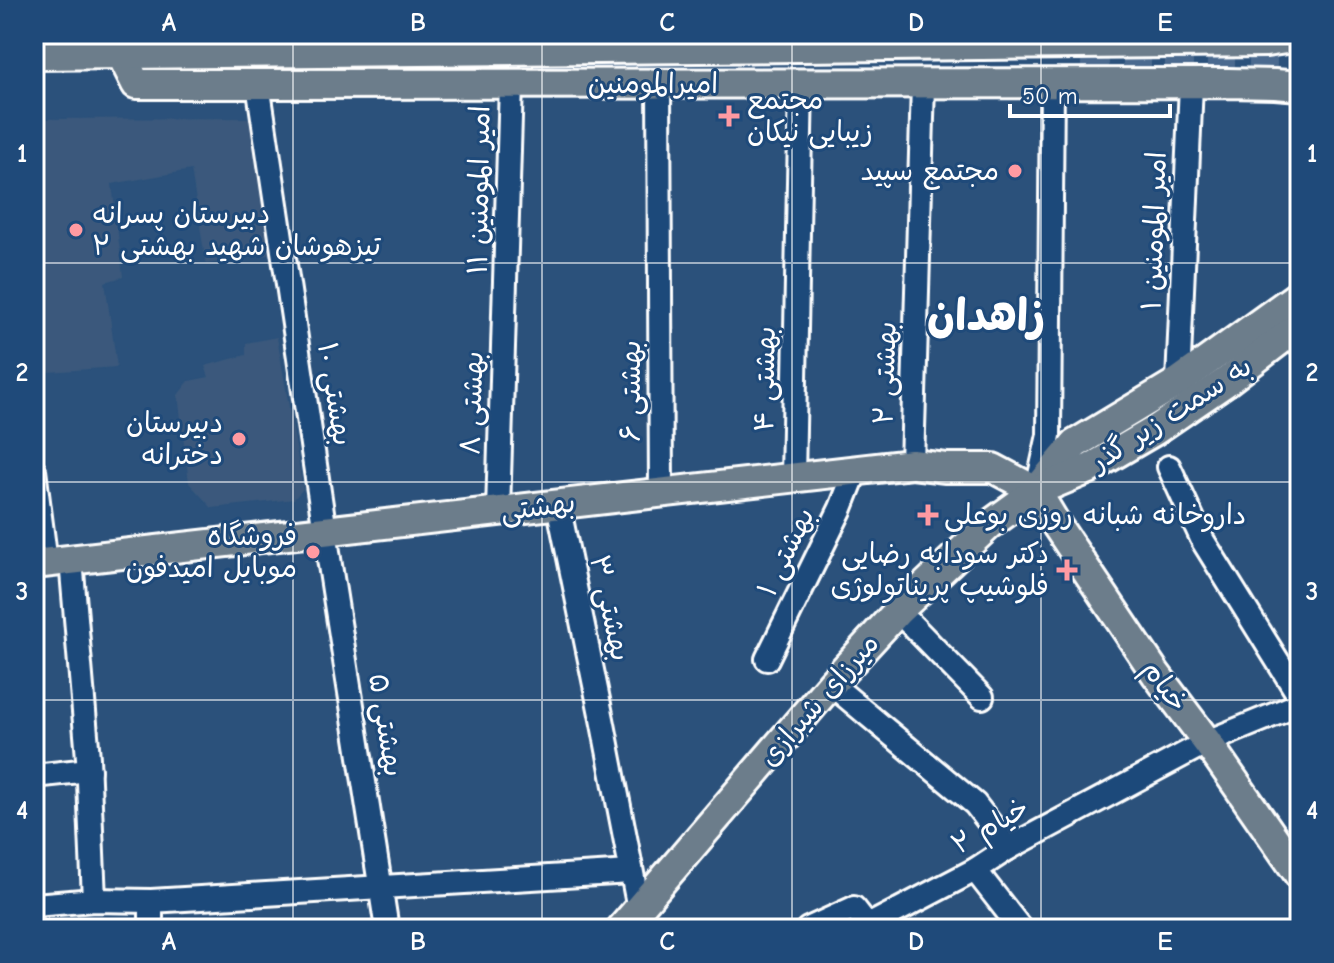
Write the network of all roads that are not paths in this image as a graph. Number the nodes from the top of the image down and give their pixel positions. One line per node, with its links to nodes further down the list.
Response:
1 (1300, 37): 2 (main road)
2 (1192, 38): 3 (main road)
3 (960, 40): 7 (main road)
4 (740, 41): 6 (main road); 7 (main road)
5 (120, 44): 6 (main road); 8 (main road); 10 (main road, امیرالمومنین)
6 (154, 44)
7 (771, 47): 9 (main road)
8 (34, 55)
9 (1081, 60)
10 (258, 84): 11 (main road, امیرالمومنین); 31 (street, بهشتی ۱۰)
11 (511, 84): 12 (main road, امیرالمومنین); 19 (street, امیر المومنین ۱۱)
12 (659, 84): 13 (main road, امیرالمومنین); 28 (street, بهشتی ۶)
13 (801, 84): 14 (main road, امیرالمومنین); 26 (street, بهشتی ۴)
14 (923, 84): 15 (main road, امیرالمومنین); 22 (street, بهشتی ۲)
15 (1052, 84): 16 (main road, امیرالمومنین); 27 (street)
16 (1191, 84): 17 (main road, امیرالمومنین); 21 (street, امیر المومنین ۱)
17 (1300, 86)
18 (1300, 294): 21 (main road)
19 (506, 298): 30 (street, بهشتی ۸)
20 (1300, 325): 27 (main road, به سمت زیر گذر)
21 (1178, 382): 27 (main road)
22 (912, 464): 25 (main road, بهشتی); 27 (main road, بهشتی)
23 (1169, 467): 37 (street)
24 (34, 470): 32 (street)
25 (856, 470): 26 (main road, بهشتی); 34 (street, بهشتی ۱)
26 (793, 477): 28 (main road, بهشتی)
27 (1036, 491): 33 (main road, میرزای شیرازی); 39 (main road, خیام)
28 (661, 492): 29 (main road, بهشتی)
29 (558, 504): 30 (main road, بهشتی); 44 (street, بهشتی ۳)
30 (498, 511): 31 (main road, بهشتی)
31 (325, 531): 32 (main road, بهشتی); 46 (street, بهشتی ۵)
32 (51, 562): 40 (street)
33 (898, 611): 35 (main road, میرزای شیرازی); 36 (street)
34 (767, 659)
35 (831, 684): 42 (street); 50 (main road, میرزای شیرازی)
36 (982, 697)
37 (1300, 697)
38 (1300, 704): 39 (street, خیام ۲)
39 (1207, 742): 42 (street, خیام ۲); 45 (main road, خیام)
40 (89, 770): 41 (street); 47 (street)
41 (34, 776)
42 (1007, 849): 43 (street, خیام ۲)
43 (975, 870): 53 (street, خیام ۲); 54 (street)
44 (631, 872): 46 (street); 50 (street, بهشتی ۳)
45 (1300, 876)
46 (382, 888): 48 (street); 52 (street, بهشتی ۵)
47 (94, 900): 48 (street); 49 (street)
48 (151, 901): 51 (street)
49 (34, 905)
50 (630, 919)
51 (151, 929)
52 (387, 929)
53 (808, 929)
54 (1021, 929)

